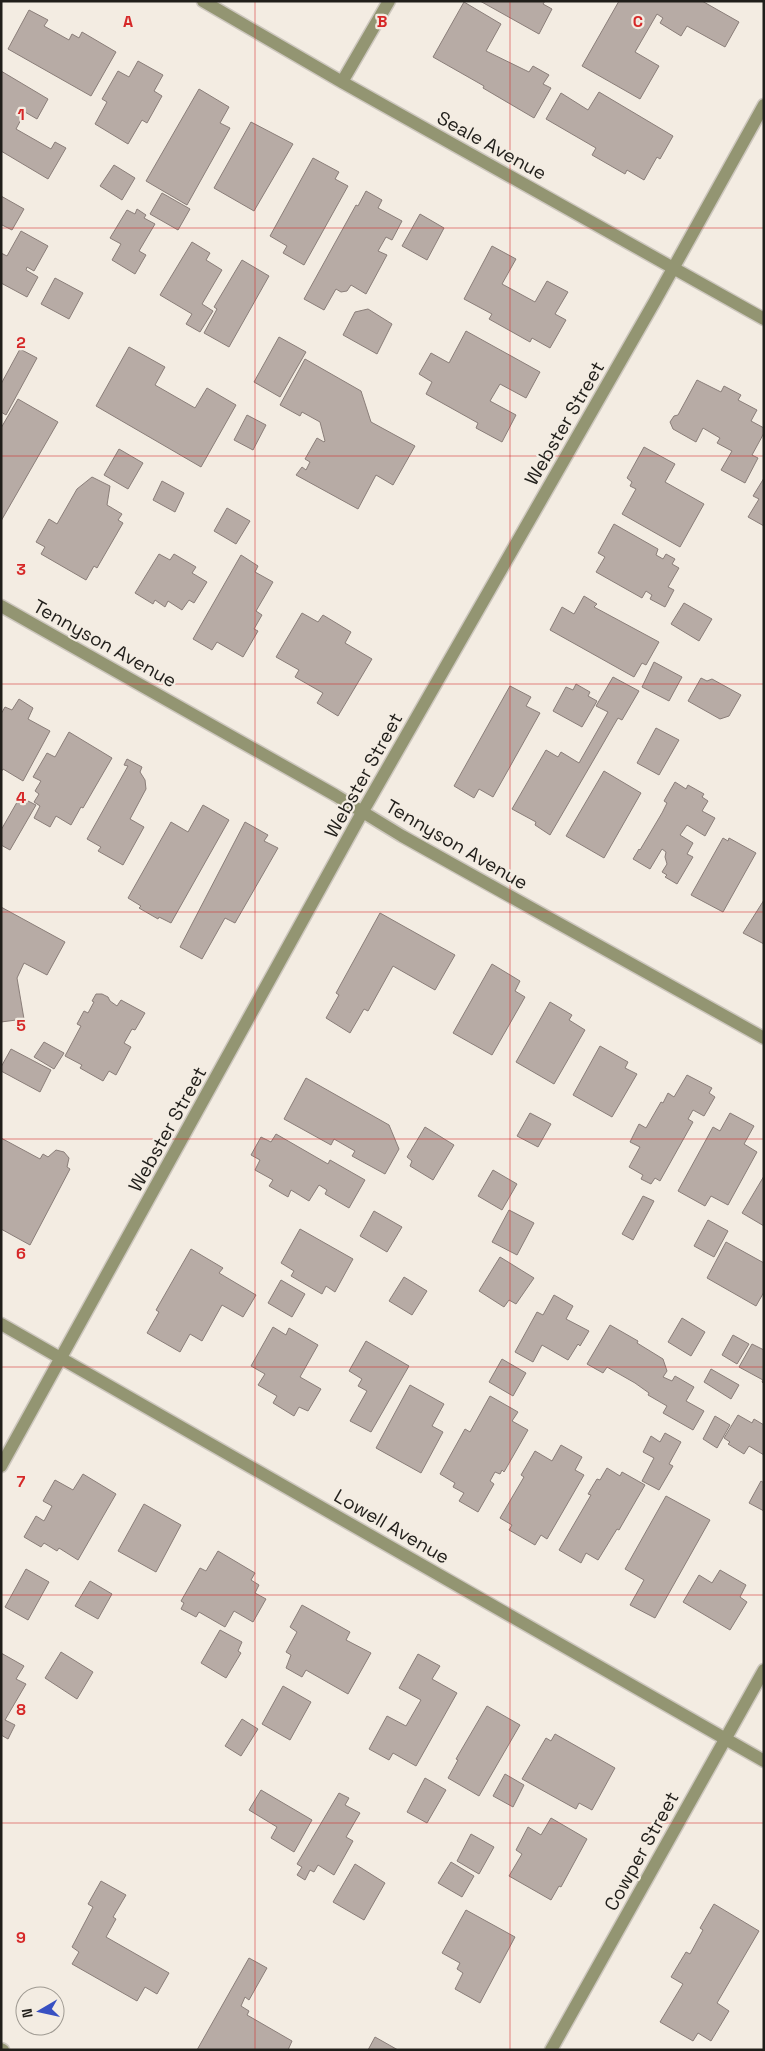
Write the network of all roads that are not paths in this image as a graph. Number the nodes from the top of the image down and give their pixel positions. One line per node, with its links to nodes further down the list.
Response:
1 (203, 1): 3 (street, Seale Avenue)
2 (389, 1): 3 (street)
3 (342, 82): 5 (street, Seale Avenue)
4 (764, 105): 5 (street, Webster Street)
5 (674, 268): 6 (street, Seale Avenue); 8 (street, Webster Street)
6 (764, 319)
7 (1, 606): 8 (street, Tennyson Avenue)
8 (363, 811): 9 (street, Tennyson Avenue); 11 (street, Webster Street)
9 (764, 1038)
10 (1, 1324): 11 (street, Lowell Avenue)
11 (62, 1358): 12 (street, Webster Street); 14 (street, Lowell Avenue)
12 (1, 1466)
13 (764, 1670): 14 (street, Cowper Street)
14 (725, 1739): 15 (street, Lowell Avenue); 16 (street, Cowper Street)
15 (764, 1760)
16 (551, 2050)

